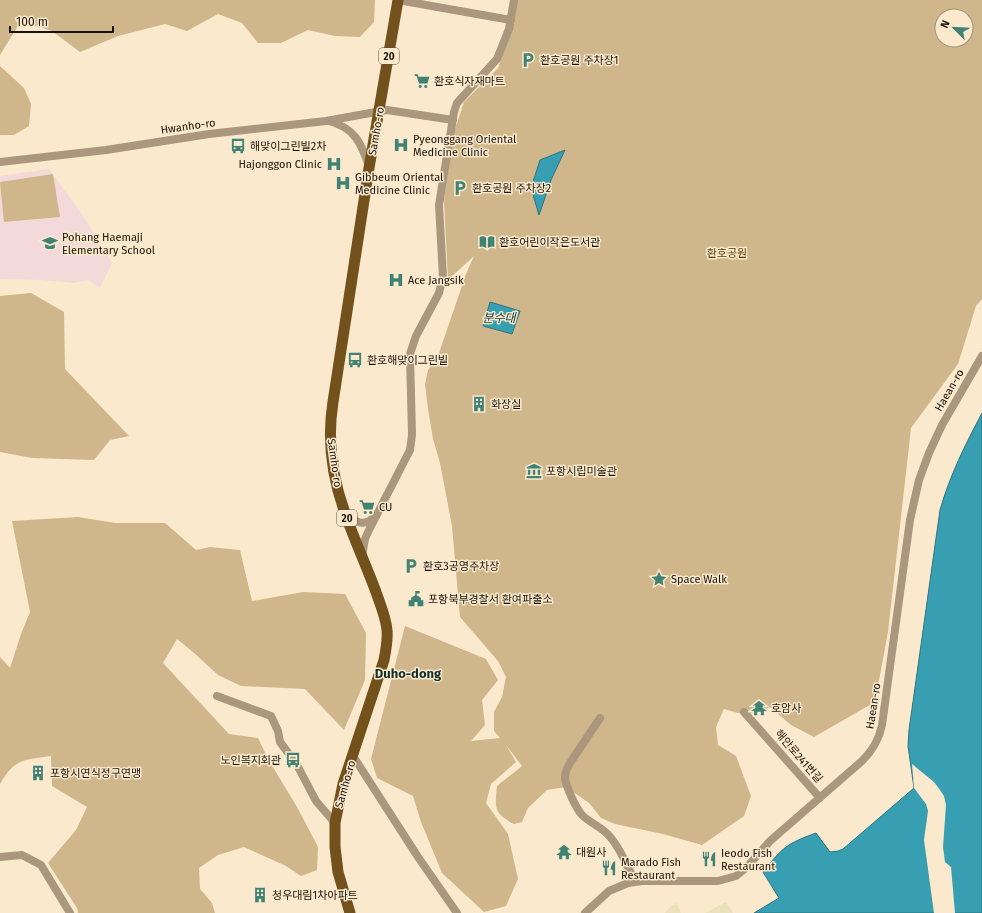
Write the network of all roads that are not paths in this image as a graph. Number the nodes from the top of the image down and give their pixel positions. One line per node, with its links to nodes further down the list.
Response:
1 (398, 0): 3 (street); 4 (main road, Samho-ro / 20)
2 (514, 0): 3 (street)
3 (511, 20): 6 (street)
4 (380, 112): 5 (street, Hwanho-ro); 6 (street, Hwanho-ro); 8 (main road, Samho-ro / 20)
5 (326, 120): 7 (street, Hwanho-ro); 8 (street)
6 (453, 120): 11 (street)
7 (0, 162)
8 (369, 168): 10 (main road, Samho-ro / 20)
9 (982, 356): 17 (street, Haean-ro)
10 (344, 511): 11 (street); 12 (main road, Samho-ro / 20)
11 (375, 516): 12 (street)
12 (362, 556): 16 (main road, Samho-ro / 20)
13 (217, 696): 18 (street)
14 (744, 712): 17 (street, 해안로241번길)
15 (600, 718): 20 (street)
16 (353, 756): 18 (main road, Samho-ro / 20); 23 (street)
17 (820, 798): 20 (street, Haean-ro)
18 (335, 823): 22 (main road, Samho-ro / 20)
19 (0, 857): 21 (street)
20 (635, 882): 24 (street, Haean-ro)
21 (70, 913)
22 (350, 913)
23 (458, 913)
24 (585, 913)

